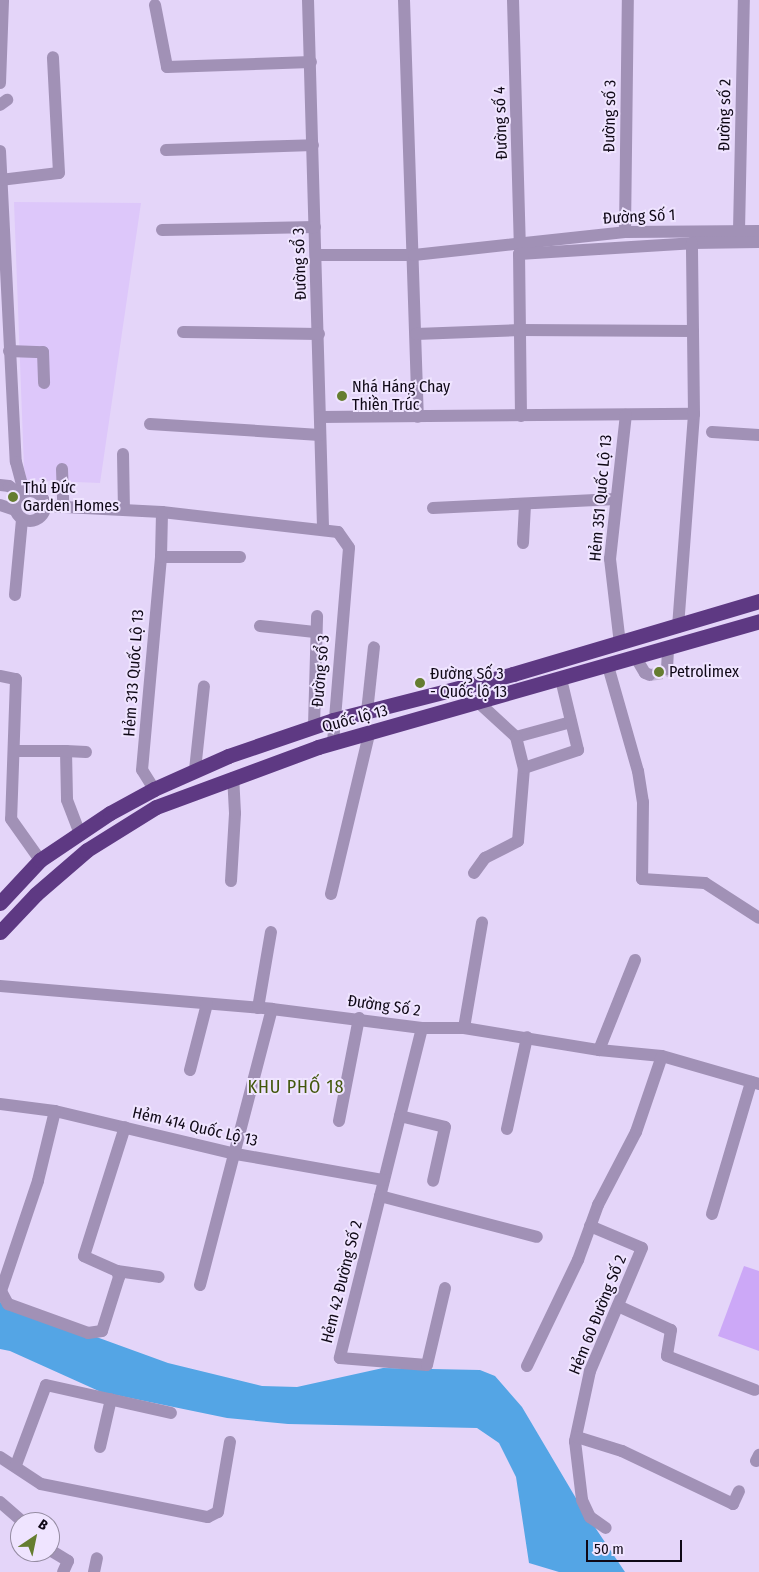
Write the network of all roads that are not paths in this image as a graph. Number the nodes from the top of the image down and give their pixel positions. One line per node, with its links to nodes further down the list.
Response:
1 (308, 0): 9 (street, Đường sổ 3)
2 (404, 0): 24 (street)
3 (513, 0): 22 (street, Đường số 4)
4 (628, 0): 19 (street, Đường số 3)
5 (744, 0): 17 (street, Đường số 2)
6 (154, 5): 9 (street)
7 (2, 6): 10 (street)
8 (53, 57): 14 (street)
9 (311, 62): 11 (street, Đường sổ 3)
10 (0, 83)
11 (313, 145): 12 (street); 15 (street, Đường sổ 3)
12 (166, 150)
13 (0, 151): 14 (street)
14 (2, 180): 25 (street)
15 (315, 226): 16 (street); 23 (street, Đường sổ 3)
16 (162, 230)
17 (739, 231): 18 (street, Đường Số 1); 19 (street, Đường Số 1)
18 (759, 231)
19 (625, 232): 22 (street, Đường Số 1)
20 (759, 242): 21 (street)
21 (692, 243): 27 (street); 28 (street)
22 (520, 245): 24 (street, Đường Số 1)
23 (316, 255): 24 (street); 30 (street, Đường sổ 3)
24 (414, 255): 31 (street)
25 (3, 284): 26 (street)
26 (4, 329): 32 (street)
27 (520, 330): 28 (street); 31 (street); 36 (street)
28 (693, 331): 34 (street)
29 (183, 332): 30 (street)
30 (319, 334): 37 (street, Đường sổ 3)
31 (416, 334): 38 (street)
32 (9, 351): 33 (street); 46 (street)
33 (44, 384)
34 (694, 414): 35 (street); 65 (street)
35 (626, 415): 36 (street); 47 (street, Hẻm 351 Quốc Lộ 13)
36 (522, 416): 38 (street)
37 (320, 417): 38 (street); 41 (street, Đường sổ 3)
38 (418, 417)
39 (150, 424): 41 (street)
40 (712, 432): 42 (street)
41 (320, 435): 56 (street, Đường sổ 3)
42 (759, 435)
43 (123, 454): 53 (street)
44 (62, 469): 51 (street)
45 (0, 485): 46 (street)
46 (22, 493): 50 (street); 55 (street)
47 (616, 499): 49 (street); 67 (street, Hẻm 351 Quốc Lộ 13)
48 (0, 505): 55 (street)
49 (525, 505): 52 (street); 57 (street)
50 (46, 506): 51 (street, Đường sổ 3); 55 (street)
51 (63, 507): 53 (street, Đường sổ 3)
52 (433, 508)
53 (124, 510): 54 (street, Đường sổ 3)
54 (162, 512): 56 (street, Đường sổ 3); 58 (street, Hẻm 313 Quốc Lộ 13)
55 (18, 514): 60 (street)
56 (323, 528): 79 (street, Đường sổ 3)
57 (523, 543)
58 (161, 557): 59 (street); 91 (street, Hẻm 313 Quốc Lộ 13)
59 (240, 557)
60 (14, 595)
61 (759, 601): 65 (highway, Quốc lộ 13)
62 (317, 616): 66 (street)
63 (759, 621): 69 (highway, Quốc lộ 13)
64 (260, 626): 66 (street)
65 (678, 627): 67 (highway, Quốc lộ 13)
66 (315, 632): 81 (street)
67 (620, 644): 78 (highway, Quốc lộ 13)
68 (374, 647): 78 (street)
69 (668, 649): 70 (highway, Quốc lộ 13); 72 (street)
70 (636, 658): 71 (highway, Quốc lộ 13); 73 (street)
71 (608, 666): 75 (highway, Quốc lộ 13); 99 (street)
72 (668, 668)
73 (650, 675)
74 (0, 676): 85 (street)
75 (561, 679): 77 (highway, Quốc lộ 13); 80 (street)
76 (204, 686): 89 (street)
77 (478, 702): 82 (highway, Quốc lộ 13); 83 (street)
78 (367, 712): 79 (highway, Quốc lộ 13)
79 (333, 720): 81 (highway, Quốc lộ 13); 84 (street, Đường sổ 3)
80 (571, 722): 83 (street); 88 (street)
81 (314, 726): 89 (highway, Quốc lộ 13)
82 (369, 734): 84 (highway, Quốc lộ 13); 97 (street)
83 (516, 737): 88 (street)
84 (333, 742): 90 (highway, Quốc lộ 13)
85 (14, 751): 86 (street); 92 (street)
86 (66, 751): 87 (street); 93 (street)
87 (86, 752)
88 (524, 768): 95 (street)
89 (195, 770): 91 (highway, Quốc lộ 13)
90 (232, 778): 96 (street); 101 (highway, Quốc lộ 13)
91 (154, 789): 93 (highway, Quốc lộ 13)
92 (6, 820): 94 (street)
93 (80, 834): 94 (highway, Quốc lộ 13)
94 (40, 860): 98 (highway, Quốc lộ 13)
95 (474, 873)
96 (231, 881)
97 (331, 894)
98 (0, 903)
99 (759, 918)
100 (482, 923): 110 (street)
101 (0, 932)
102 (271, 932): 106 (street)
103 (635, 960): 112 (street)
104 (0, 986): 105 (street, Đường Số 2)
105 (207, 1004): 106 (street, Đường Số 2); 114 (street)
106 (258, 1008): 107 (street, Đường Số 2)
107 (272, 1009): 108 (street, Đường Số 2); 122 (street)
108 (359, 1018): 109 (street, Đường Số 2); 119 (street)
109 (422, 1028): 110 (street, Đường Số 2); 118 (street, Hẻm 42 Đường Số 2)
110 (464, 1028): 111 (street, Đường Số 2)
111 (527, 1037): 112 (street, Đường Số 2); 121 (street)
112 (599, 1050): 113 (street, Đường Số 2)
113 (662, 1056): 115 (street, Đường Số 2); 127 (street)
114 (190, 1070)
115 (755, 1083): 126 (street)
116 (0, 1104): 117 (street, Hẻm 414 Quốc Lộ 13)
117 (55, 1111): 120 (street, Hẻm 414 Quốc Lộ 13); 133 (street)
118 (400, 1116): 123 (street, Hẻm 42 Đường Số 2); 124 (street)
119 (340, 1121)
120 (125, 1127): 122 (street, Hẻm 414 Quốc Lộ 13); 129 (street)
121 (507, 1129)
122 (236, 1154): 123 (street, Hẻm 414 Quốc Lộ 13); 131 (street)
123 (384, 1180): 125 (street, Hẻm 42 Đường Số 2)
124 (433, 1181)
125 (380, 1196): 128 (street); 132 (street, Hẻm 42 Đường Số 2)
126 (712, 1214)
127 (590, 1226): 134 (street, Hẻm 60 Đường Số 2); 135 (street)
128 (537, 1237)
129 (117, 1271): 130 (street); 133 (street)
130 (159, 1277)
131 (200, 1285)
132 (445, 1288)
133 (0, 1291)
134 (618, 1306): 136 (street); 139 (street, Hẻm 60 Đường Số 2)
135 (527, 1366)
136 (755, 1390)
137 (111, 1399): 138 (street); 141 (street); 143 (street)
138 (170, 1413)
139 (577, 1436): 144 (street); 147 (street, Hẻm 60 Đường Số 2)
140 (230, 1442): 143 (street)
141 (100, 1448)
142 (0, 1457): 143 (street)
143 (16, 1465)
144 (739, 1491)
145 (0, 1502): 146 (street)
146 (12, 1512)
147 (606, 1528)
148 (60, 1556): 150 (street)
149 (97, 1558): 151 (street)
150 (63, 1572)
151 (94, 1572)

